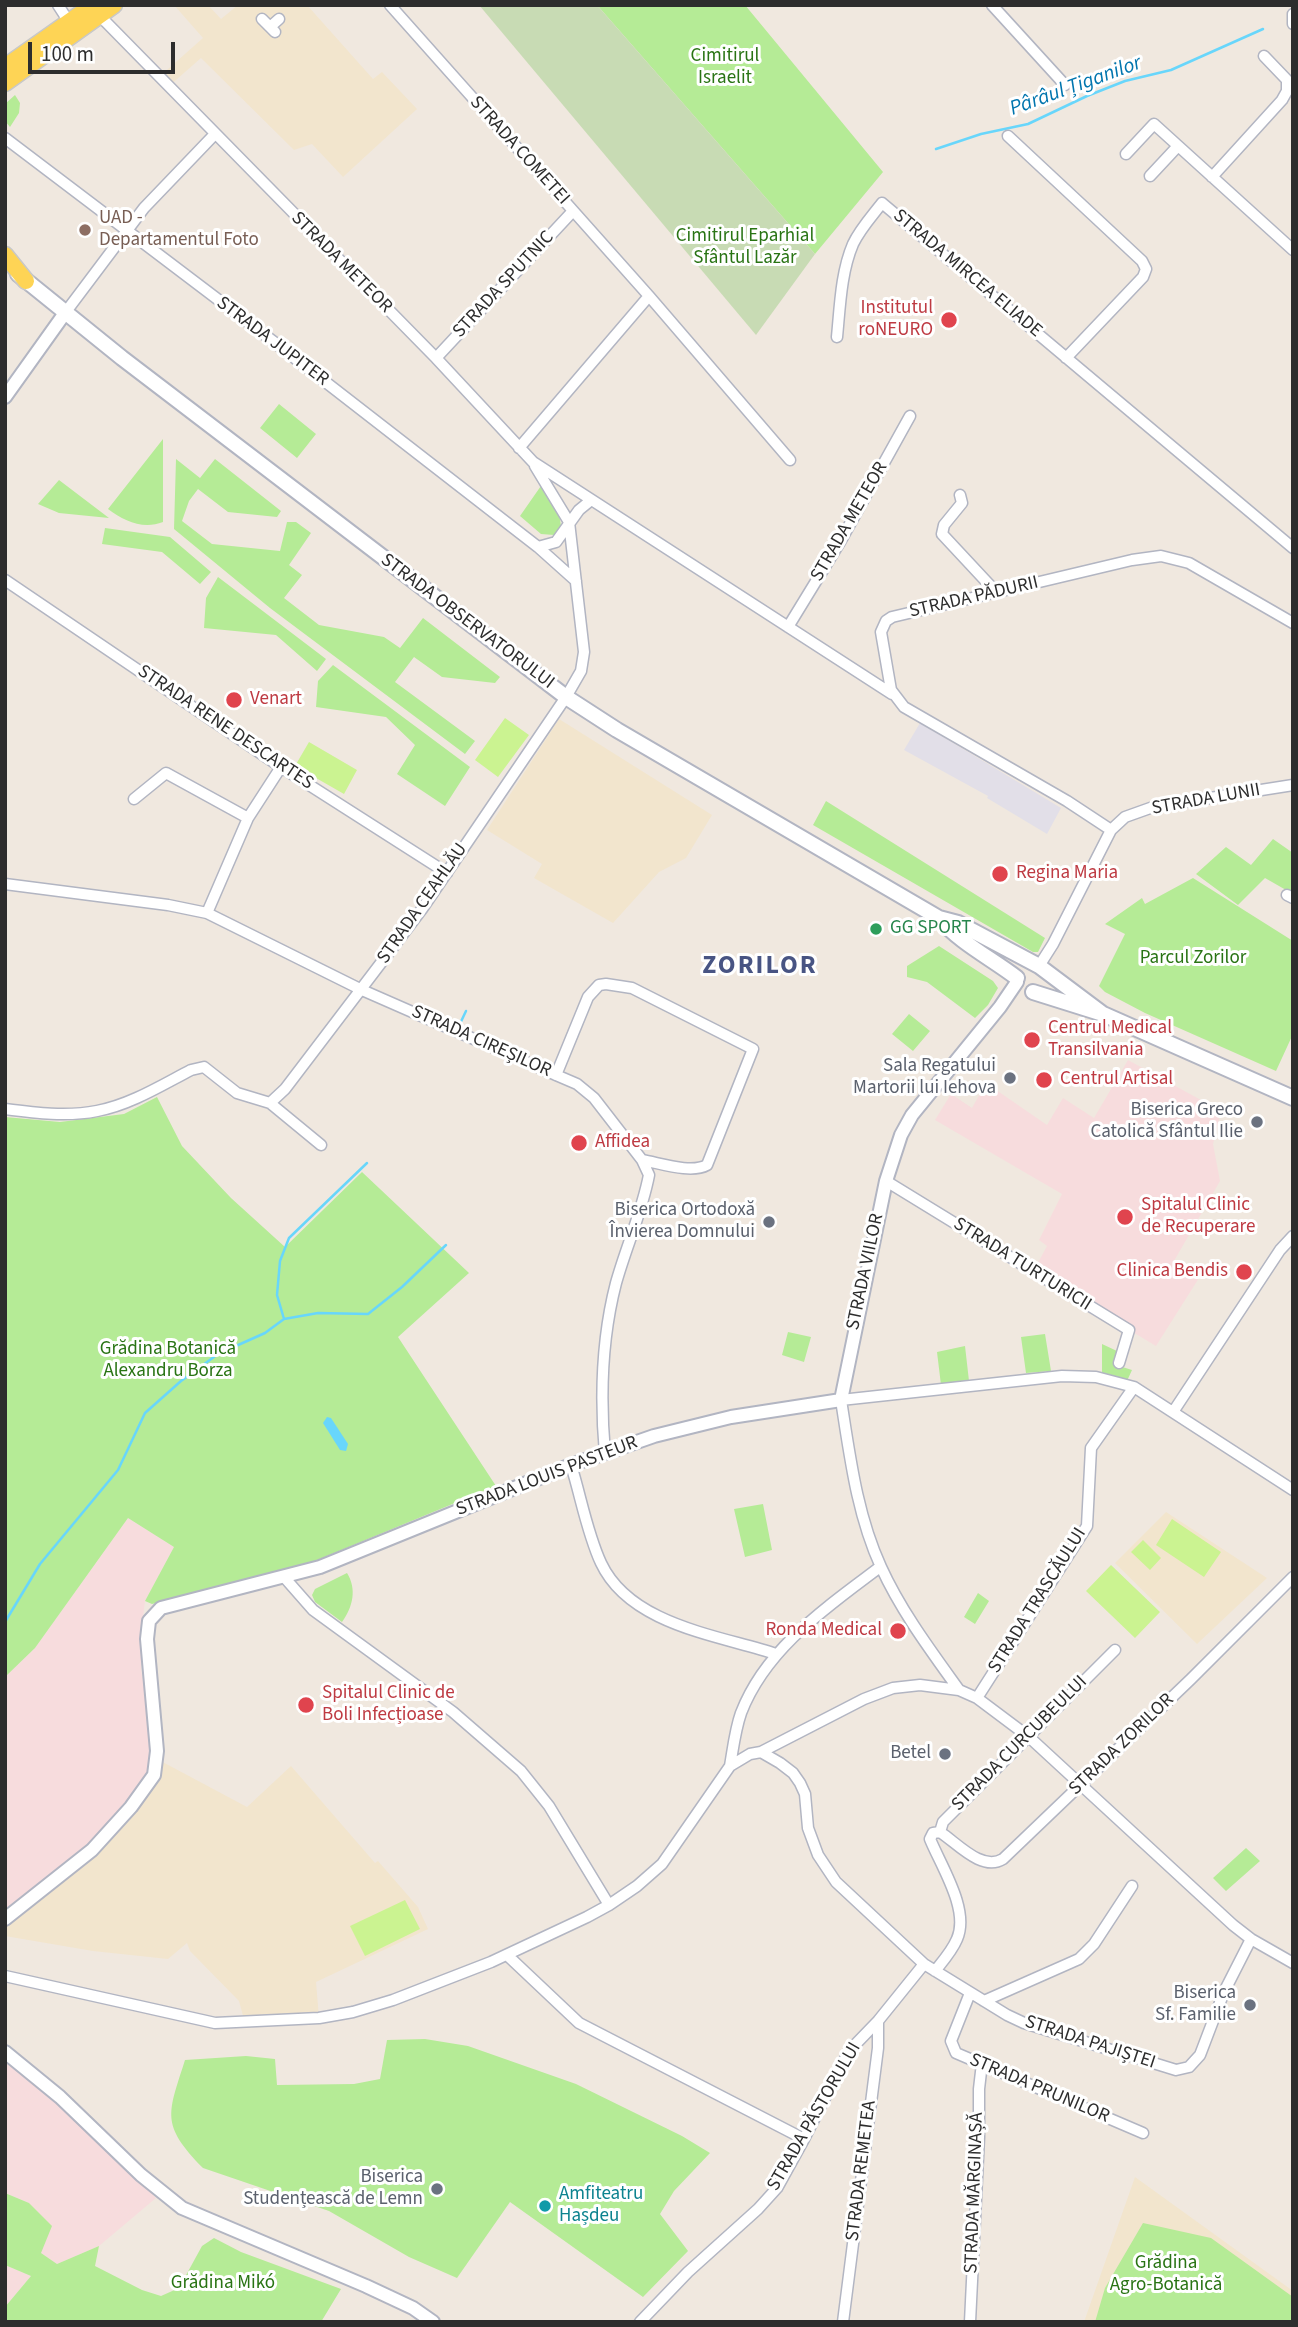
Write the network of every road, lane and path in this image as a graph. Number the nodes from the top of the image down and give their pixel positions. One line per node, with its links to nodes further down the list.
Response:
1 (58, 5): 9 (street)
2 (114, 5): 5 (main road)
3 (390, 5): 24 (street, STRADA COMETEI)
4 (992, 5): 15 (street)
5 (96, 10): 9 (main road); 13 (main road); 17 (street, STRADA METEOR)
6 (1293, 14): 10 (street)
7 (262, 19): 8 (street)
8 (279, 19)
9 (69, 22): 12 (main road)
10 (1293, 24)
11 (1264, 56): 23 (street)
12 (5, 67)
13 (26, 67): 14 (main road); 16 (main road)
14 (5, 83)
15 (1065, 85)
16 (5, 88)
17 (214, 135): 25 (street); 34 (street, STRADA METEOR)
18 (1008, 136): 35 (street)
19 (5, 138): 25 (street, STRADA JUPITER)
20 (1178, 146): 21 (street); 22 (street); 23 (street)
21 (1126, 154)
22 (1150, 177)
23 (1212, 177): 26 (street)
24 (573, 211): 31 (street, STRADA COMETEI); 34 (street, STRADA SPUTNIC)
25 (127, 231): 32 (street); 44 (street, STRADA JUPITER)
26 (1293, 250)
27 (5, 255): 30 (main road)
28 (5, 262): 30 (main road, STRADA OBSERVATORULUI)
29 (5, 270): 30 (main road, STRADA OBSERVATORULUI)
30 (26, 281): 32 (main road, STRADA OBSERVATORULUI)
31 (649, 296): 38 (street); 39 (street, STRADA COMETEI)
32 (65, 313): 36 (street); 52 (main road, STRADA OBSERVATORULUI)
33 (836, 337): 35 (street, STRADA MIRCEA ELIADE)
34 (436, 358): 38 (street, STRADA METEOR)
35 (1066, 358): 45 (street, STRADA MIRCEA ELIADE)
36 (5, 397)
37 (910, 416): 50 (street, STRADA METEOR)
38 (519, 448): 40 (street, STRADA METEOR)
39 (790, 460)
40 (533, 463): 42 (street, STRADA METEOR); 43 (street)
41 (960, 495): 48 (street)
42 (590, 501): 43 (street); 50 (street, STRADA METEOR)
43 (569, 522): 44 (street); 47 (street)
44 (538, 547): 47 (street, STRADA JUPITER)
45 (1293, 548)
46 (5, 580): 53 (street, STRADA RENE DESCARTES)
47 (576, 581): 52 (street)
48 (998, 593): 49 (street, STRADA PĂDURII); 51 (street, STRADA PĂDURII)
49 (1293, 623)
50 (788, 627): 51 (street, STRADA METEOR)
51 (892, 694): 57 (street)
52 (566, 697): 58 (street, STRADA CEAHLĂU); 61 (main road, STRADA OBSERVATORULUI)
53 (281, 767): 56 (street); 58 (street, STRADA RENE DESCARTES)
54 (1293, 785): 57 (street, STRADA LUNII)
55 (134, 799): 56 (street)
56 (248, 818): 60 (street)
57 (1111, 830): 62 (street)
58 (447, 873): 64 (street, STRADA CEAHLĂU)
59 (5, 884): 60 (street, STRADA CIREȘILOR)
60 (207, 913): 64 (street, STRADA CIREȘILOR)
61 (939, 918): 62 (main road, STRADA OBSERVATORULUI); 63 (main road, STRADA OBSERVATORULUI)
62 (1039, 967): 63 (main road); 63 (main road); 66 (main road, STRADA OBSERVATORULUI)
63 (1020, 983): 65 (street, STRADA VIILOR); 65 (street, STRADA VIILOR); 66 (main road, STRADA OBSERVATORULUI)
64 (362, 990): 67 (street, STRADA CIREȘILOR); 69 (street, STRADA CEAHLĂU)
65 (1000, 1007): 73 (street, STRADA VIILOR)
66 (1103, 1014): 68 (main road, STRADA OBSERVATORULUI)
67 (556, 1075): 72 (street, STRADA CIREȘILOR); 72 (street)
68 (1293, 1098)
69 (270, 1103): 70 (street); 71 (street)
70 (5, 1109)
71 (321, 1145)
72 (642, 1160): 79 (street)
73 (886, 1181): 75 (street, STRADA TURTURICII); 77 (street, STRADA VIILOR)
74 (1293, 1236): 78 (street)
75 (1119, 1363)
76 (1134, 1388): 77 (street, STRADA LOUIS PASTEUR); 78 (street, STRADA LOUIS PASTEUR); 88 (street, STRADA TRASCĂULUI)
77 (841, 1400): 79 (street, STRADA LOUIS PASTEUR); 82 (street, STRADA VIILOR)
78 (1173, 1412): 81 (street, STRADA LOUIS PASTEUR)
79 (605, 1454): 80 (street, STRADA LOUIS PASTEUR)
80 (571, 1465): 83 (street, STRADA LOUIS PASTEUR); 86 (street)
81 (1293, 1490)
82 (880, 1567): 86 (street); 87 (street, STRADA VIILOR)
83 (284, 1577): 95 (street); 96 (street, STRADA LOUIS PASTEUR)
84 (1293, 1577): 92 (street, STRADA ZORILOR)
85 (1115, 1650): 89 (street, STRADA CURCUBEULUI)
86 (776, 1654): 91 (street)
87 (959, 1690): 88 (street); 90 (street)
88 (977, 1698): 89 (street)
89 (1029, 1737): 92 (street); 93 (street, STRADA CURCUBEULUI)
90 (761, 1752): 91 (street); 100 (street, STRADA PAJIȘTEI)
91 (730, 1766): 95 (street)
92 (1081, 1785): 93 (street, STRADA ZORILOR); 97 (street)
93 (940, 1832): 101 (street, STRADA CURCUBEULUI)
94 (1132, 1886): 104 (street)
95 (609, 1905): 98 (street)
96 (5, 1919)
97 (1251, 1939): 99 (street); 104 (street, STRADA PAJIȘTEI)
98 (507, 1955): 102 (street); 109 (street)
99 (1293, 1963)
100 (924, 1964): 101 (street, STRADA PAJIȘTEI); 105 (street, STRADA PĂSTORULUI)
101 (935, 1971): 103 (street, STRADA PAJIȘTEI)
102 (5, 1976)
103 (970, 1993): 104 (street, STRADA PAJIȘTEI); 107 (street, STRADA PRUNILOR)
104 (984, 2001)
105 (878, 2021): 109 (street, STRADA PĂSTORULUI); 112 (street, STRADA REMETEA)
106 (5, 2052): 110 (street)
107 (982, 2063): 108 (street, STRADA PRUNILOR); 113 (street, STRADA MĂRGINAȘĂ)
108 (1143, 2133)
109 (804, 2139): 111 (street, STRADA PĂSTORULUI)
110 (433, 2322)
111 (640, 2322)
112 (843, 2322)
113 (970, 2322)

